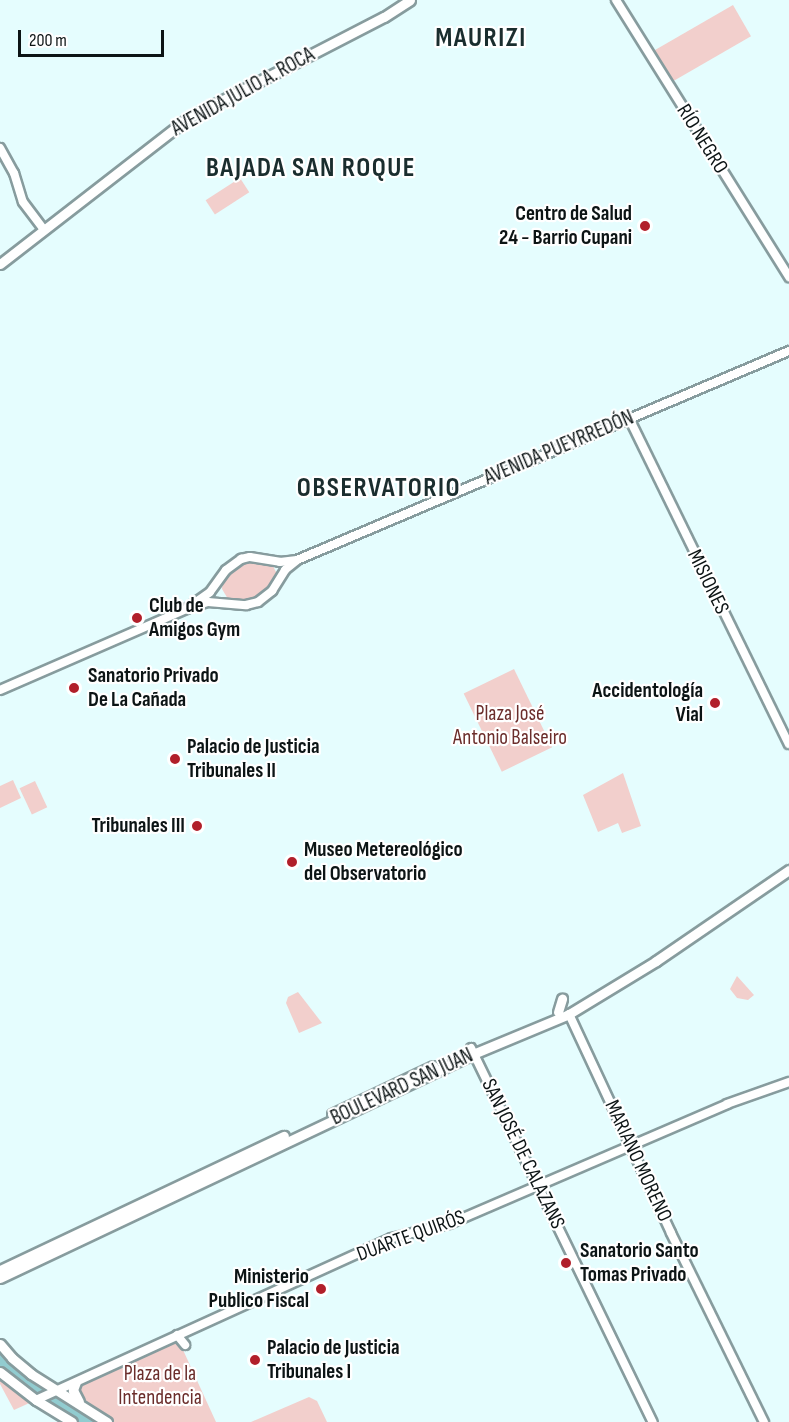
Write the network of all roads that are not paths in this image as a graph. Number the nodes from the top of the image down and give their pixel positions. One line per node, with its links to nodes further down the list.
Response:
1 (410, 0): 4 (main road, AVENIDA JULIO A. ROCA)
2 (616, 0): 6 (main road, RÍO NEGRO)
3 (0, 147): 4 (main road)
4 (44, 230): 5 (main road, AVENIDA JULIO A. ROCA)
5 (0, 264)
6 (789, 277)
7 (789, 351): 8 (main road, AVENIDA PUEYRREDÓN)
8 (629, 418): 10 (main road, AVENIDA PUEYRREDÓN); 16 (main road, MISIONES)
9 (271, 560): 10 (main road, AVENIDA PUEYRREDÓN); 11 (main road); 12 (main road, AVENIDA PUEYRREDÓN)
10 (297, 560): 11 (main road, AVENIDA PUEYRREDÓN)
11 (279, 579): 13 (main road, AVENIDA PUEYRREDÓN)
12 (217, 583): 13 (main road); 14 (main road, AVENIDA PUEYRREDÓN)
13 (228, 603): 14 (main road, AVENIDA PUEYRREDÓN)
14 (186, 609): 15 (main road, AVENIDA PUEYRREDÓN)
15 (0, 690)
16 (789, 744)
17 (789, 865): 20 (main road, BOULEVARD SAN JUAN)
18 (789, 870): 21 (main road, BOULEVARD SAN JUAN)
19 (562, 999): 20 (main road)
20 (558, 1012): 22 (main road, BOULEVARD SAN JUAN)
21 (569, 1014): 22 (main road, BOULEVARD SAN JUAN); 24 (main road, MARIANO MORENO)
22 (472, 1051): 25 (main road, SAN JOSÉ DE CALAZANS); 26 (main road, BOULEVARD SAN JUAN); 27 (main road, BOULEVARD SAN JUAN)
23 (789, 1082): 24 (main road, DUARTE QUIRÓS)
24 (631, 1145): 25 (main road, DUARTE QUIRÓS); 39 (main road, MARIANO MORENO)
25 (538, 1186): 28 (main road, DUARTE QUIRÓS); 38 (main road, SAN JOSÉ DE CALAZANS)
26 (0, 1270)
27 (0, 1278)
28 (177, 1335): 30 (main road); 32 (main road, DUARTE QUIRÓS)
29 (0, 1344): 33 (main road)
30 (186, 1345)
31 (0, 1372): 34 (main road)
32 (76, 1382): 33 (main road, DUARTE QUIRÓS); 35 (main road)
33 (57, 1390): 34 (main road, DUARTE QUIRÓS); 35 (main road)
34 (36, 1400): 36 (main road)
35 (82, 1406): 37 (main road)
36 (72, 1422)
37 (107, 1422)
38 (653, 1422)
39 (764, 1422)

